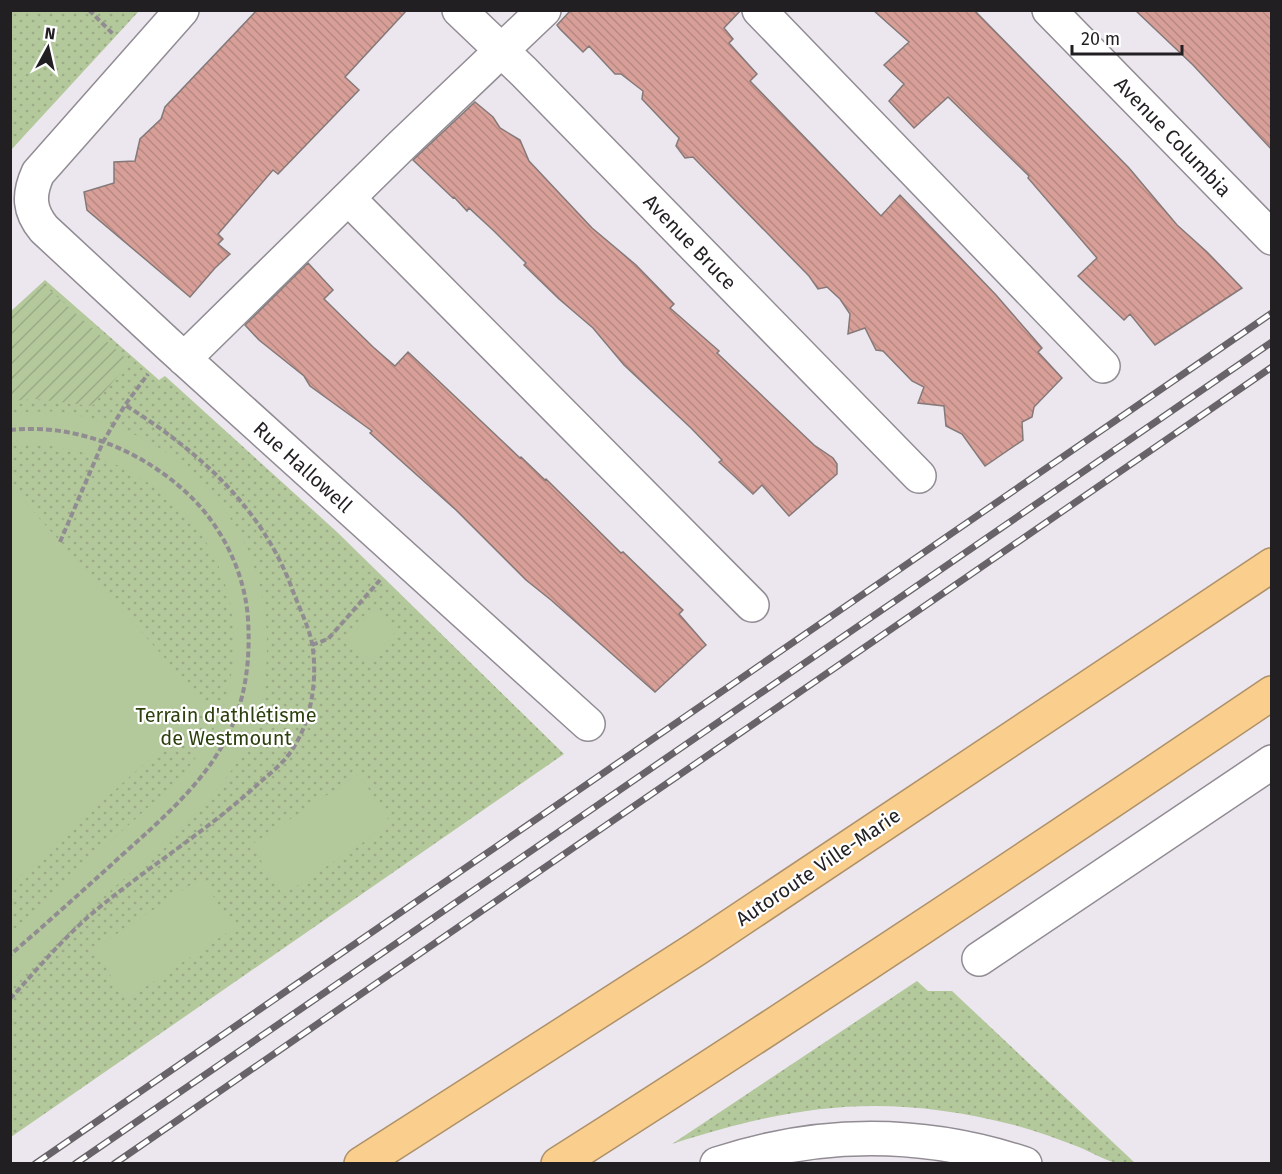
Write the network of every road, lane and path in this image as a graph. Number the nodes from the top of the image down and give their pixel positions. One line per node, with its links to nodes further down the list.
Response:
1 (89, 10): 7 (path)
2 (182, 10): 11 (street, Rue Hallowell)
3 (459, 10): 8 (street, Avenue Bruce)
4 (544, 10): 8 (street)
5 (759, 10): 12 (street)
6 (1049, 10): 10 (street, Avenue Columbia)
7 (119, 40)
8 (501, 50): 9 (street); 17 (street, Avenue Bruce)
9 (348, 198): 11 (street); 21 (street)
10 (1272, 238)
11 (184, 359): 24 (street, Rue Hallowell)
12 (1103, 366)
13 (152, 369): 14 (path)
14 (125, 405): 16 (path); 22 (path)
15 (10, 430): 16 (path)
16 (103, 442): 18 (path); 26 (path)
17 (919, 476)
18 (60, 542)
19 (1272, 565): 29 (highway, Autoroute Ville-Marie)
20 (383, 577): 22 (path)
21 (752, 605)
22 (312, 645): 28 (path)
23 (1272, 693): 30 (highway)
24 (588, 724)
25 (1272, 762): 27 (street)
26 (10, 956)
27 (979, 959)
28 (10, 999)
29 (361, 1164)
30 (558, 1164)
31 (717, 1164): 32 (street)
32 (1025, 1164)

